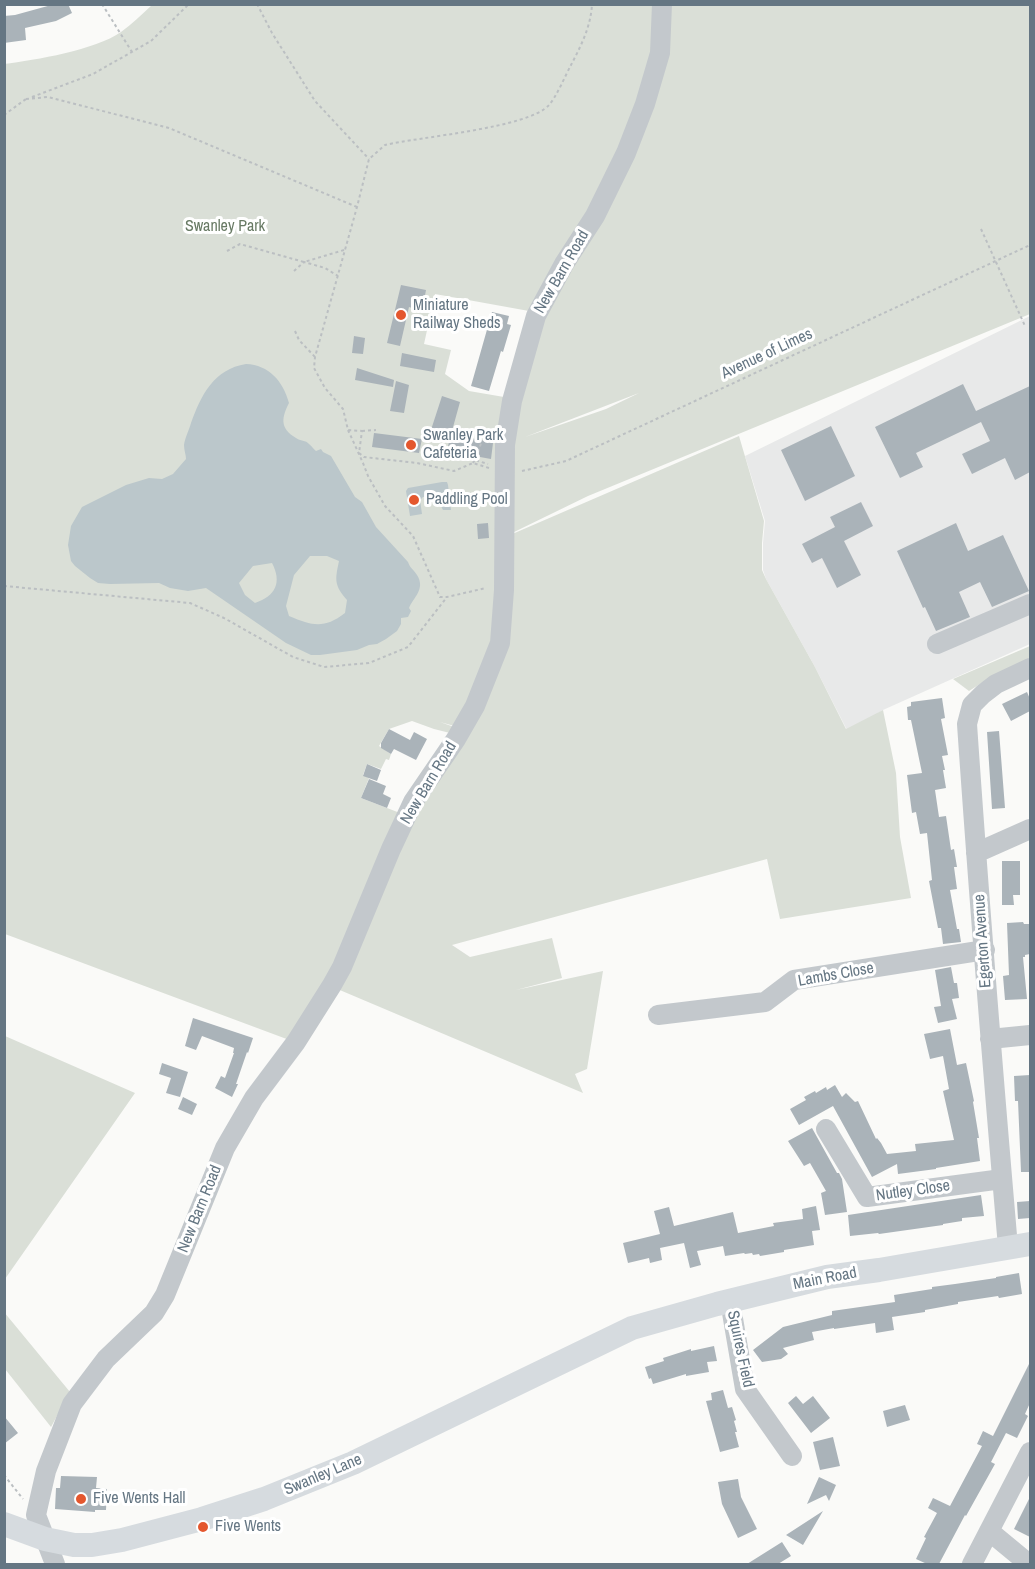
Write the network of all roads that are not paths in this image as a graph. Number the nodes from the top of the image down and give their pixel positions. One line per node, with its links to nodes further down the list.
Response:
1 (662, 4): 20 (street, New Barn Road)
2 (1030, 604): 3 (street)
3 (938, 644)
4 (1030, 668): 6 (street, Egerton Avenue)
5 (1030, 829): 6 (street)
6 (976, 853): 7 (street, Egerton Avenue)
7 (985, 950): 8 (street, Lambs Close); 10 (street, Egerton Avenue)
8 (658, 1015)
9 (1030, 1035): 10 (street)
10 (990, 1039): 12 (street, Egerton Avenue)
11 (826, 1129): 12 (street, Nutley Close)
12 (1002, 1179): 13 (street, Egerton Avenue)
13 (1019, 1245): 14 (main road, Main Road)
14 (730, 1301): 15 (main road, Main Road); 17 (street, Squires Field)
15 (624, 1332): 20 (main road, Swanley Lane)
16 (1030, 1452): 19 (street)
17 (792, 1456)
18 (4, 1524): 20 (main road, Swanley Lane)
19 (989, 1531): 22 (street); 23 (street)
20 (45, 1539): 21 (street, New Barn Road)
21 (55, 1564)
22 (972, 1564)
23 (1029, 1564)

